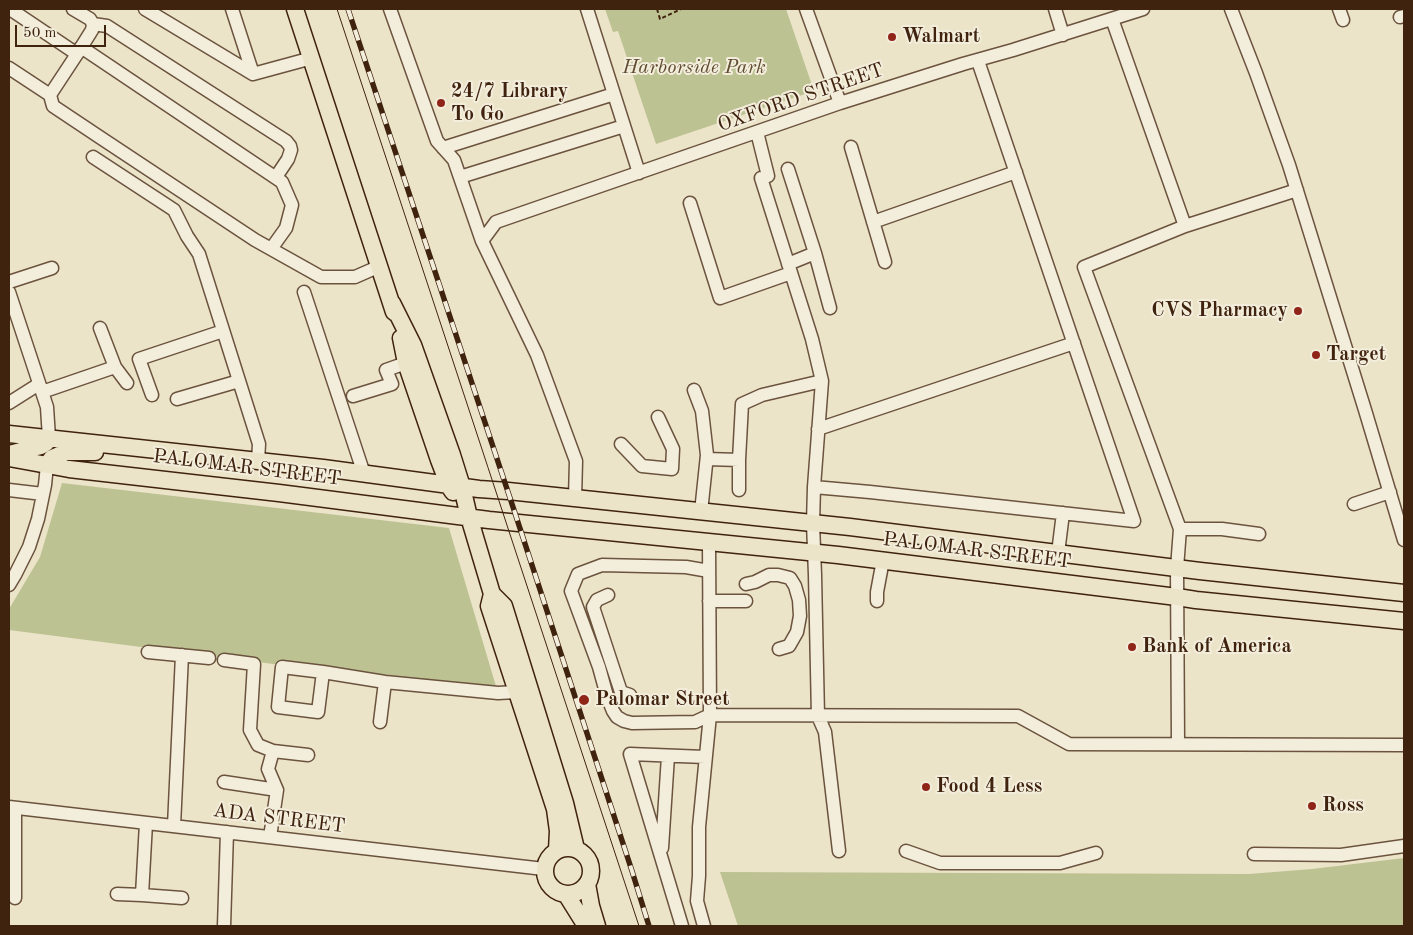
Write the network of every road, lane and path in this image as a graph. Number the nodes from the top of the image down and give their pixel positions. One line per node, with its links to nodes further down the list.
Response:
1 (10, 9): 17 (street)
2 (73, 9): 15 (street)
3 (145, 9): 21 (street)
4 (232, 9): 21 (street)
5 (295, 9): 18 (main road)
6 (390, 9): 28 (street)
7 (587, 9): 22 (street)
8 (656, 9): 9 (path)
9 (681, 9)
10 (806, 9): 24 (street)
11 (1055, 9): 16 (street)
12 (1143, 9): 14 (street, OXFORD STREET)
13 (1231, 9): 35 (street)
14 (1112, 19): 16 (street, OXFORD STREET); 38 (street)
15 (93, 24): 17 (street); 34 (street)
16 (1063, 34): 19 (street, OXFORD STREET)
17 (79, 50): 23 (street); 34 (street)
18 (312, 58): 21 (street); 43 (main road)
19 (978, 61): 24 (street, OXFORD STREET); 31 (street)
20 (9, 68): 23 (street)
21 (254, 74)
22 (614, 94): 25 (street); 28 (street)
23 (50, 95): 40 (street)
24 (840, 103): 26 (street, OXFORD STREET)
25 (624, 126): 32 (street); 33 (street)
26 (757, 132): 32 (street, OXFORD STREET); 45 (street)
27 (851, 147): 37 (street)
28 (443, 148): 33 (street)
29 (93, 157): 52 (street)
30 (788, 169): 41 (street)
31 (1016, 172): 37 (street); 53 (street)
32 (639, 173): 39 (street, OXFORD STREET)
33 (460, 177): 39 (street)
34 (276, 178): 40 (street)
35 (1296, 190): 38 (street); 82 (street)
36 (690, 203): 45 (street)
37 (873, 222): 42 (street)
38 (1185, 226): 90 (street)
39 (482, 241): 84 (street)
40 (271, 249): 43 (street)
41 (815, 253): 45 (street); 50 (street)
42 (885, 262)
43 (380, 266): 49 (main road)
44 (52, 268): 46 (street)
45 (790, 268): 57 (street)
46 (9, 282)
47 (9, 292): 59 (street)
48 (304, 292): 77 (street)
49 (392, 303): 54 (main road); 78 (main road)
50 (830, 308)
51 (100, 328): 55 (street)
52 (223, 331): 56 (street); 61 (street)
53 (1074, 343): 66 (street); 87 (street)
54 (406, 363): 62 (street); 78 (main road)
55 (115, 367): 58 (street); 59 (street)
56 (239, 381): 63 (street); 75 (street)
57 (822, 381): 66 (street); 74 (street)
58 (127, 383)
59 (40, 388): 64 (street); 68 (street)
60 (694, 390): 73 (street)
61 (152, 394)
62 (353, 396)
63 (177, 399)
64 (9, 403)
65 (658, 417): 69 (street)
66 (818, 429): 79 (street)
67 (9, 434): 68 (main road, PALOMAR STREET)
68 (49, 438): 70 (main road, PALOMAR STREET); 71 (main road)
69 (621, 444)
70 (136, 448): 75 (main road, PALOMAR STREET); 76 (main road)
71 (9, 454)
72 (9, 458): 76 (main road, PALOMAR STREET)
73 (707, 459): 74 (street); 86 (street)
74 (739, 460): 81 (street)
75 (258, 461): 77 (main road, PALOMAR STREET)
76 (47, 465): 83 (street); 88 (main road, PALOMAR STREET)
77 (364, 474): 78 (main road, PALOMAR STREET)
78 (456, 487): 84 (main road, PALOMAR STREET); 88 (main road)
79 (814, 487): 87 (street); 89 (street)
80 (9, 490): 83 (street)
81 (738, 490)
82 (1390, 492): 85 (street); 92 (street)
83 (44, 494): 100 (street)
84 (575, 498): 86 (main road, PALOMAR STREET)
85 (1354, 504)
86 (701, 512): 89 (main road, PALOMAR STREET)
87 (1063, 513): 95 (street)
88 (469, 517): 93 (main road, PALOMAR STREET); 102 (main road)
89 (813, 523): 94 (street); 95 (main road, PALOMAR STREET)
90 (1180, 529): 91 (street); 97 (street)
91 (1259, 534)
92 (1404, 540)
93 (708, 542): 94 (main road, PALOMAR STREET); 98 (street)
94 (814, 552): 96 (main road, PALOMAR STREET); 119 (street)
95 (1058, 553): 97 (main road, PALOMAR STREET)
96 (883, 560): 104 (main road, PALOMAR STREET); 105 (street)
97 (1176, 568): 101 (main road, PALOMAR STREET); 104 (street)
98 (709, 571): 106 (street); 118 (street)
99 (746, 584): 109 (street)
100 (9, 585)
101 (1404, 593)
102 (492, 594): 116 (main road); 135 (main road)
103 (608, 596): 117 (street)
104 (1177, 597): 108 (main road, PALOMAR STREET); 121 (street)
105 (877, 600)
106 (709, 601): 107 (street); 118 (street)
107 (746, 601)
108 (1404, 621)
109 (779, 649)
110 (148, 652): 111 (street)
111 (182, 656): 112 (street); 131 (street)
112 (210, 658)
113 (224, 660): 123 (street)
114 (323, 672): 114 (street); 115 (street)
115 (385, 682): 116 (street); 120 (street)
116 (516, 692): 136 (main road)
117 (630, 695)
118 (710, 715): 119 (street); 126 (street)
119 (818, 716): 121 (street); 137 (street)
120 (380, 722)
121 (1178, 744): 122 (street)
122 (1404, 745)
123 (273, 751): 124 (street); 128 (street)
124 (308, 755)
125 (668, 756): 126 (street); 141 (street); 141 (street)
126 (705, 757): 149 (street)
127 (224, 782): 128 (street)
128 (277, 790): 133 (street)
129 (12, 808): 130 (street, ADA STREET); 147 (street)
130 (146, 823): 131 (street, ADA STREET); 146 (street)
131 (174, 826): 132 (street, ADA STREET)
132 (227, 832): 133 (street, ADA STREET); 151 (street)
133 (270, 837): 142 (street, ADA STREET)
134 (1404, 846): 140 (street)
135 (576, 849): 136 (main road); 143 (main road)
136 (557, 850): 142 (main road)
137 (839, 851)
138 (906, 851): 139 (street)
139 (1096, 853)
140 (1254, 854)
141 (662, 858): 150 (street)
142 (544, 869): 145 (main road)
143 (587, 884): 145 (main road); 153 (main road)
144 (117, 894): 146 (street)
145 (566, 894): 152 (main road)
146 (142, 895): 148 (street)
147 (15, 898)
148 (182, 898)
149 (697, 901): 150 (street); 155 (street)
150 (676, 904): 154 (street)
151 (224, 926)
152 (586, 926)
153 (597, 926)
154 (682, 926)
155 (704, 926)

